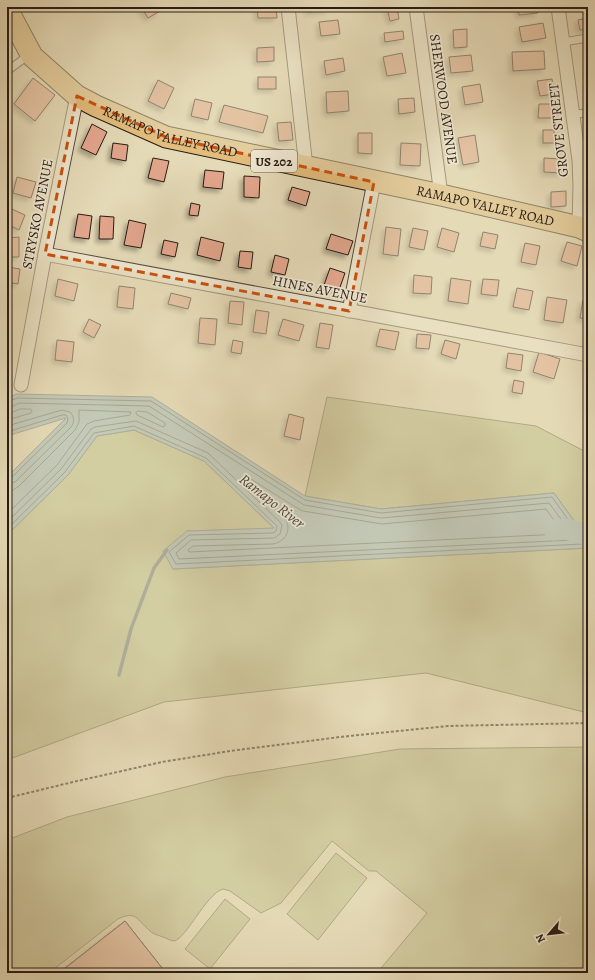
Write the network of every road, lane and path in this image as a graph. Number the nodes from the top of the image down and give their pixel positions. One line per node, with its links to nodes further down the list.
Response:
1 (288, 7): 12 (street)
2 (416, 7): 14 (street, SHERWOOD AVENUE)
3 (558, 7): 6 (street, GROVE STREET)
4 (7, 9): 7 (main road, RAMAPO VALLEY ROAD / US 202)
5 (588, 38): 6 (lane)
6 (563, 42): 11 (street, GROVE STREET)
7 (30, 53): 8 (lane); 9 (main road, RAMAPO VALLEY ROAD / US 202)
8 (7, 71)
9 (77, 96): 12 (main road, RAMAPO VALLEY ROAD / US 202); 16 (street, STRYSKO AVENUE)
10 (588, 113): 11 (lane)
11 (573, 114): 15 (street, GROVE STREET)
12 (306, 168): 13 (main road, RAMAPO VALLEY ROAD / US 202)
13 (374, 182): 14 (main road, RAMAPO VALLEY ROAD / US 202); 17 (street)
14 (441, 196): 15 (main road, RAMAPO VALLEY ROAD / US 202)
15 (584, 229)
16 (45, 254): 17 (street, HINES AVENUE); 19 (street, STRYSKO AVENUE)
17 (349, 311): 18 (street, HINES AVENUE)
18 (588, 355)
19 (21, 385)
20 (588, 723): 21 (path)
21 (7, 798)

